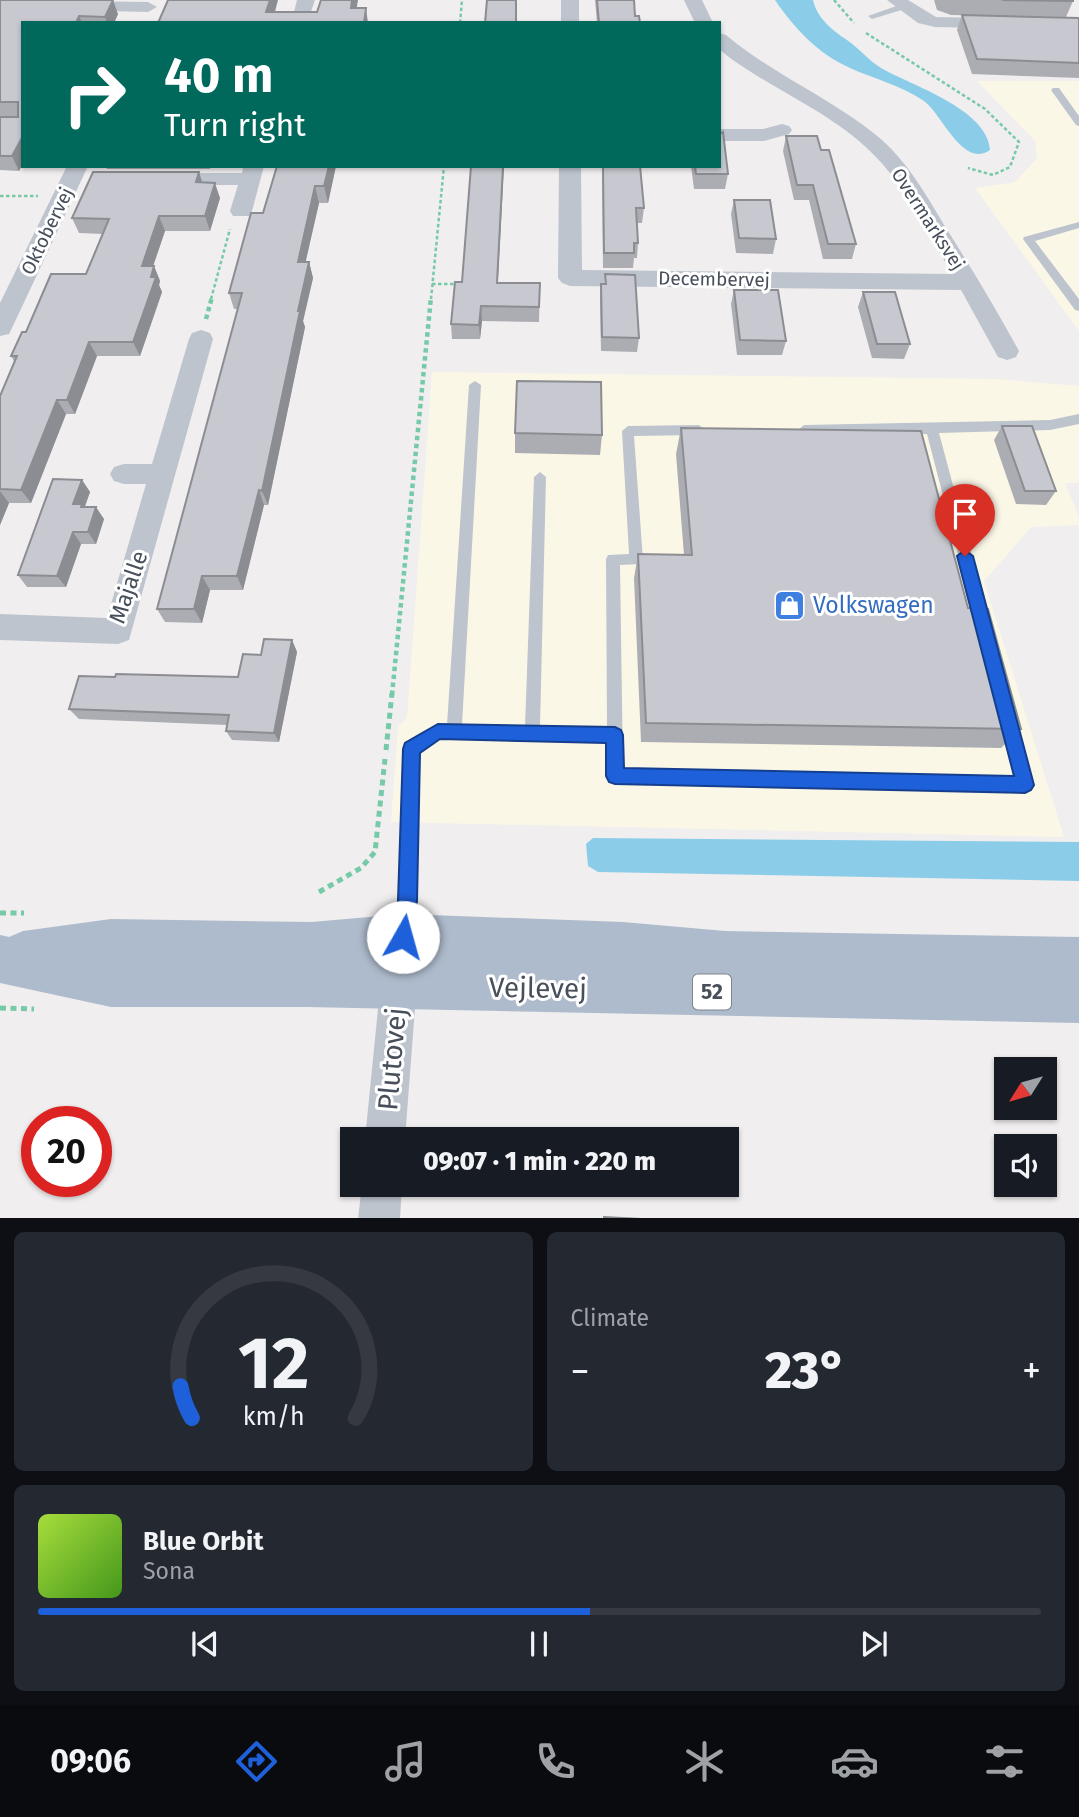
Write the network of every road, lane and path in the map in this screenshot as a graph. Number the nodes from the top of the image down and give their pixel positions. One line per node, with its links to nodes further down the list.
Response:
1 (462, 0): 9 (path)
2 (570, 0): 10 (street)
3 (693, 0): 11 (street)
4 (834, 0): 20 (path)
5 (900, 3): 8 (lane); 12 (street)
6 (71, 6): 7 (street)
7 (146, 10)
8 (872, 16)
9 (460, 21)
10 (570, 21)
11 (703, 21)
12 (1079, 25)
13 (721, 41): 28 (street, Overmarksvej)
14 (1056, 90): 15 (lane)
15 (1079, 123)
16 (782, 130): 17 (street)
17 (721, 135)
18 (444, 168): 30 (path)
19 (570, 168): 28 (street, Decembervej)
20 (968, 168)
21 (252, 173): 23 (street); 26 (street)
22 (100, 178): 24 (street, Oktobervej)
23 (141, 178)
24 (71, 181): 25 (path); 29 (street, Oktobervej)
25 (0, 196)
26 (241, 211): 34 (path)
27 (1079, 225): 32 (lane)
28 (969, 282): 35 (street, Overmarksvej)
29 (10, 283): 33 (street, Oktobervej)
30 (432, 284): 31 (path); 50 (path)
31 (459, 284)
32 (1079, 307)
33 (0, 328)
34 (201, 340): 42 (street, Majalle)
35 (1007, 351)
36 (475, 385): 47 (lane)
37 (1079, 419): 38 (lane)
38 (932, 429): 40 (lane); 45 (lane)
39 (711, 430): 49 (lane)
40 (794, 430)
41 (124, 474): 42 (street)
42 (163, 474): 44 (street, Majalle)
43 (540, 477): 48 (lane)
44 (0, 627)
45 (987, 640)
46 (1004, 705): 49 (lane)
47 (454, 732): 48 (lane); 51 (lane)
48 (532, 733): 49 (lane)
49 (615, 735)
50 (319, 892)
51 (403, 937): 52 (main road, Vejlevej / 52); 53 (street, Plutovej); 53 (main road, Vejlevej / 52)
52 (1079, 961)
53 (398, 986): 54 (main road, Vejlevej / 52); 55 (street, Plutovej)
54 (1079, 999)
55 (386, 1127)
56 (381, 1197): 57 (street)
57 (379, 1218)

